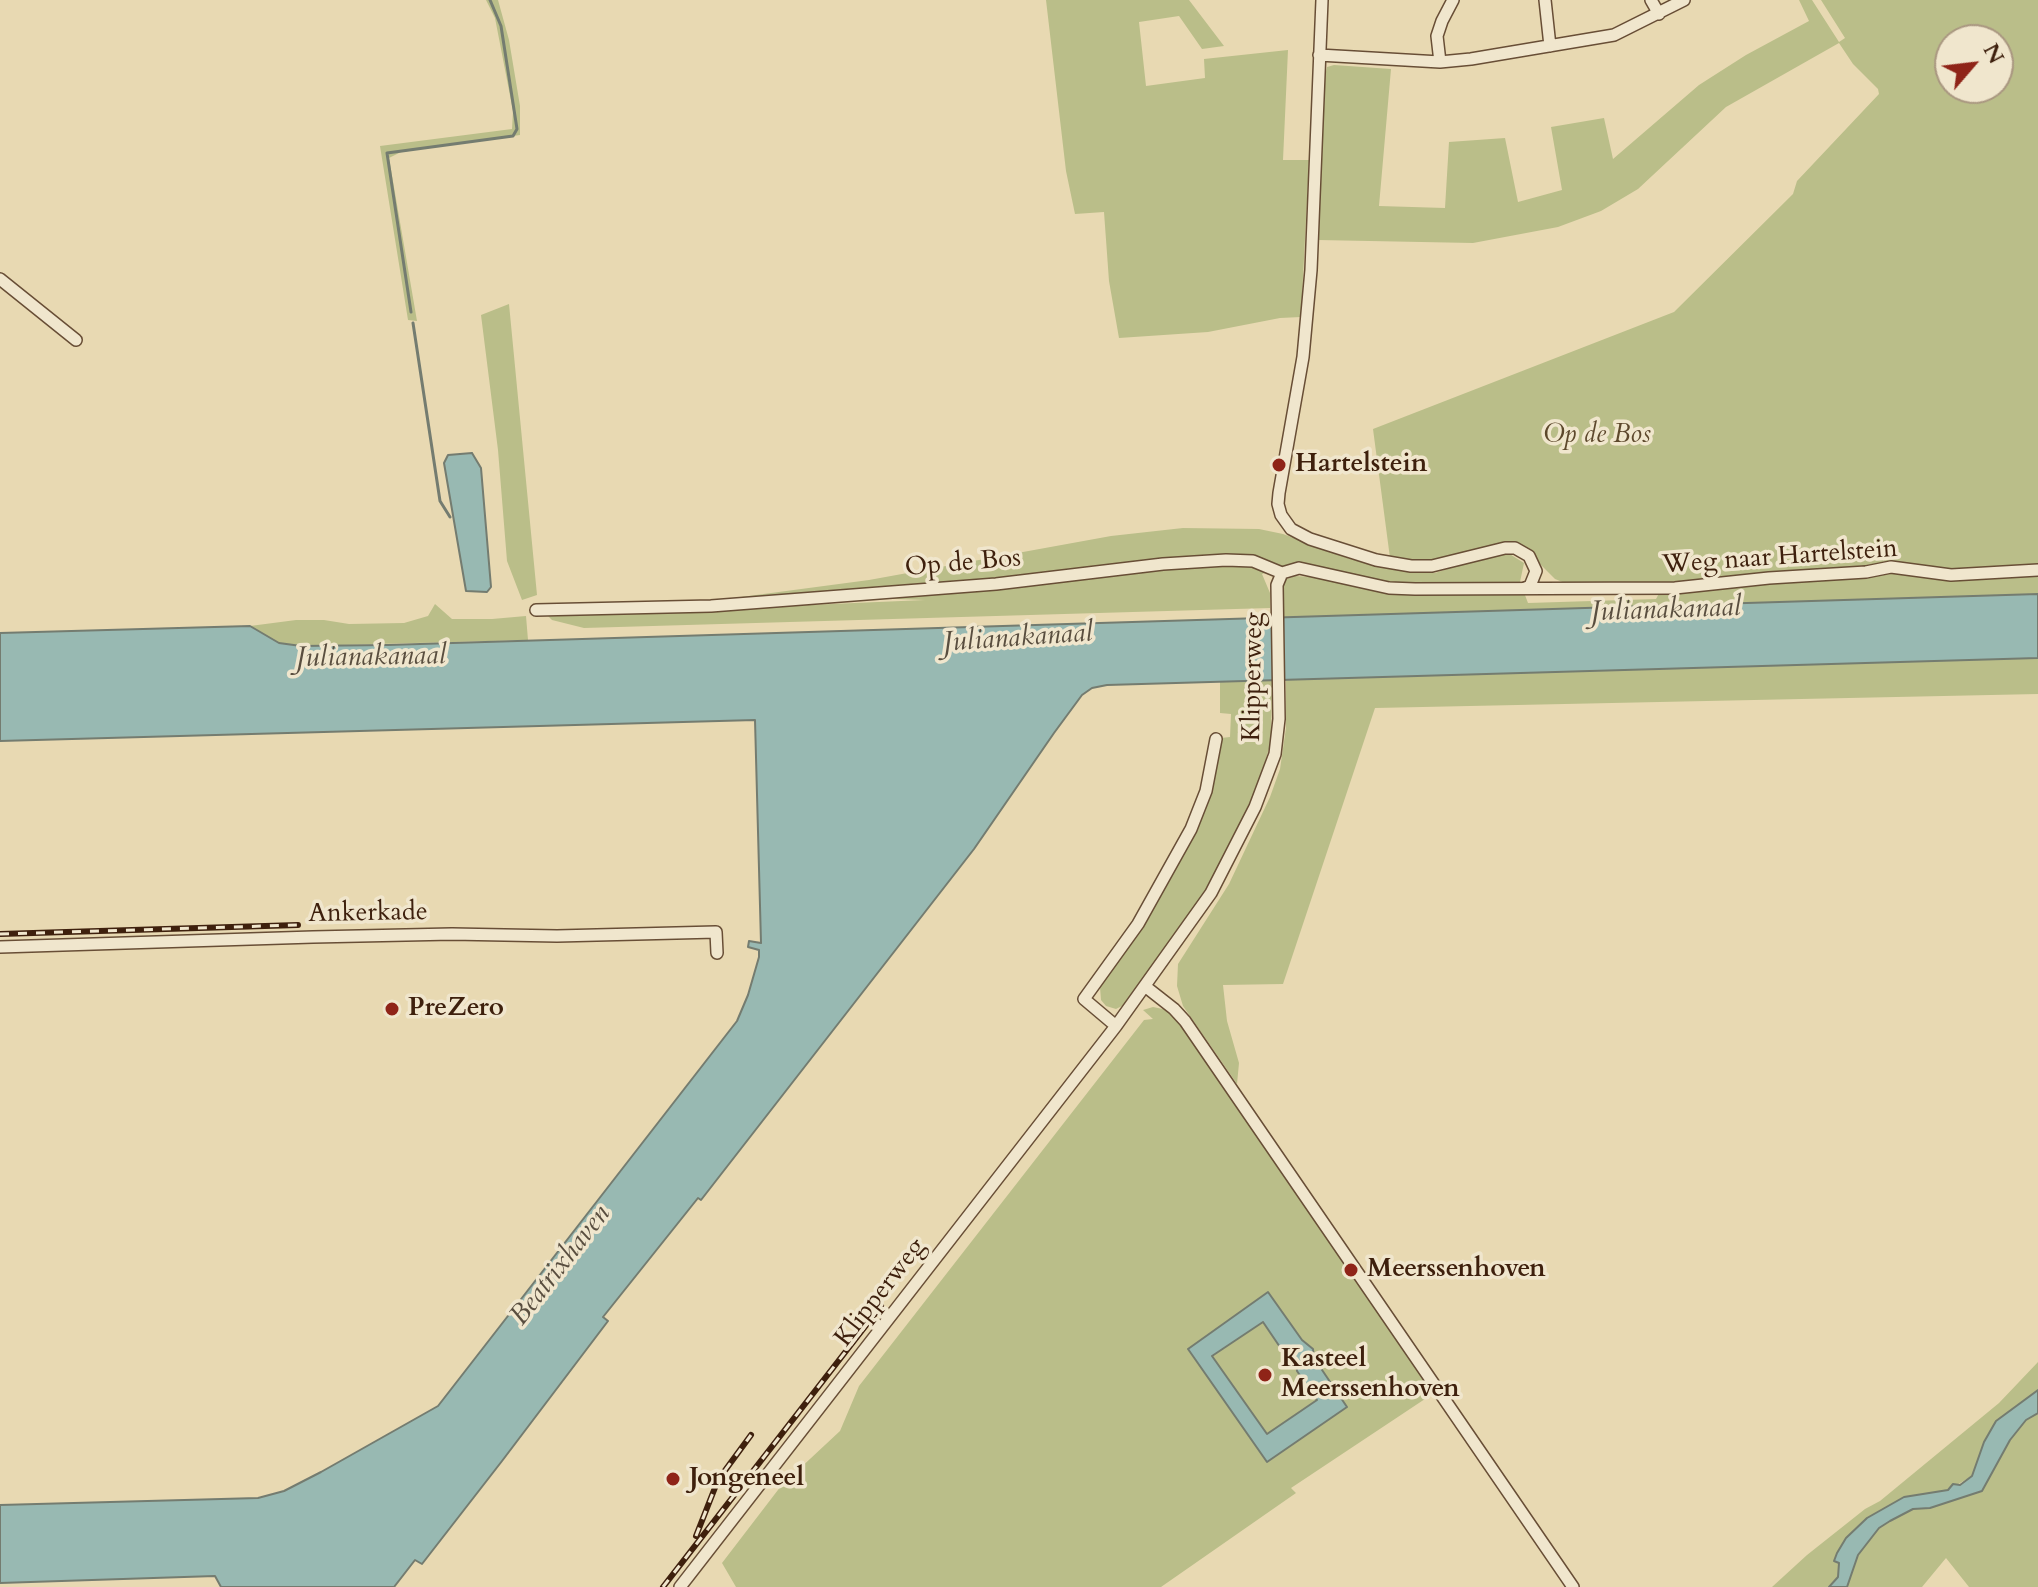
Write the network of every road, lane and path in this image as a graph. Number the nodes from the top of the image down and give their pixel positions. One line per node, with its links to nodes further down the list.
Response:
1 (1322, 0): 8 (street)
2 (1453, 0): 9 (street)
3 (1545, 0): 7 (street)
4 (1651, 0): 6 (street)
5 (1684, 0): 6 (street)
6 (1659, 14): 7 (street)
7 (1550, 46): 9 (street)
8 (1319, 55): 9 (street); 14 (street)
9 (1440, 62)
10 (0, 279): 11 (street)
11 (76, 340)
12 (2038, 570): 14 (street, Weg naar Hartelstein)
13 (1282, 573): 14 (street, Op de Bos); 15 (street, Op de Bos); 19 (street, Klipperweg)
14 (1525, 588)
15 (536, 610)
16 (1216, 739): 20 (street, Klipperweg)
17 (0, 947): 18 (street, Ankerkade)
18 (717, 953)
19 (1146, 987): 20 (street, Klipperweg); 22 (street)
20 (1116, 1026): 21 (street, Klipperweg)
21 (680, 1587)
22 (1573, 1587)

